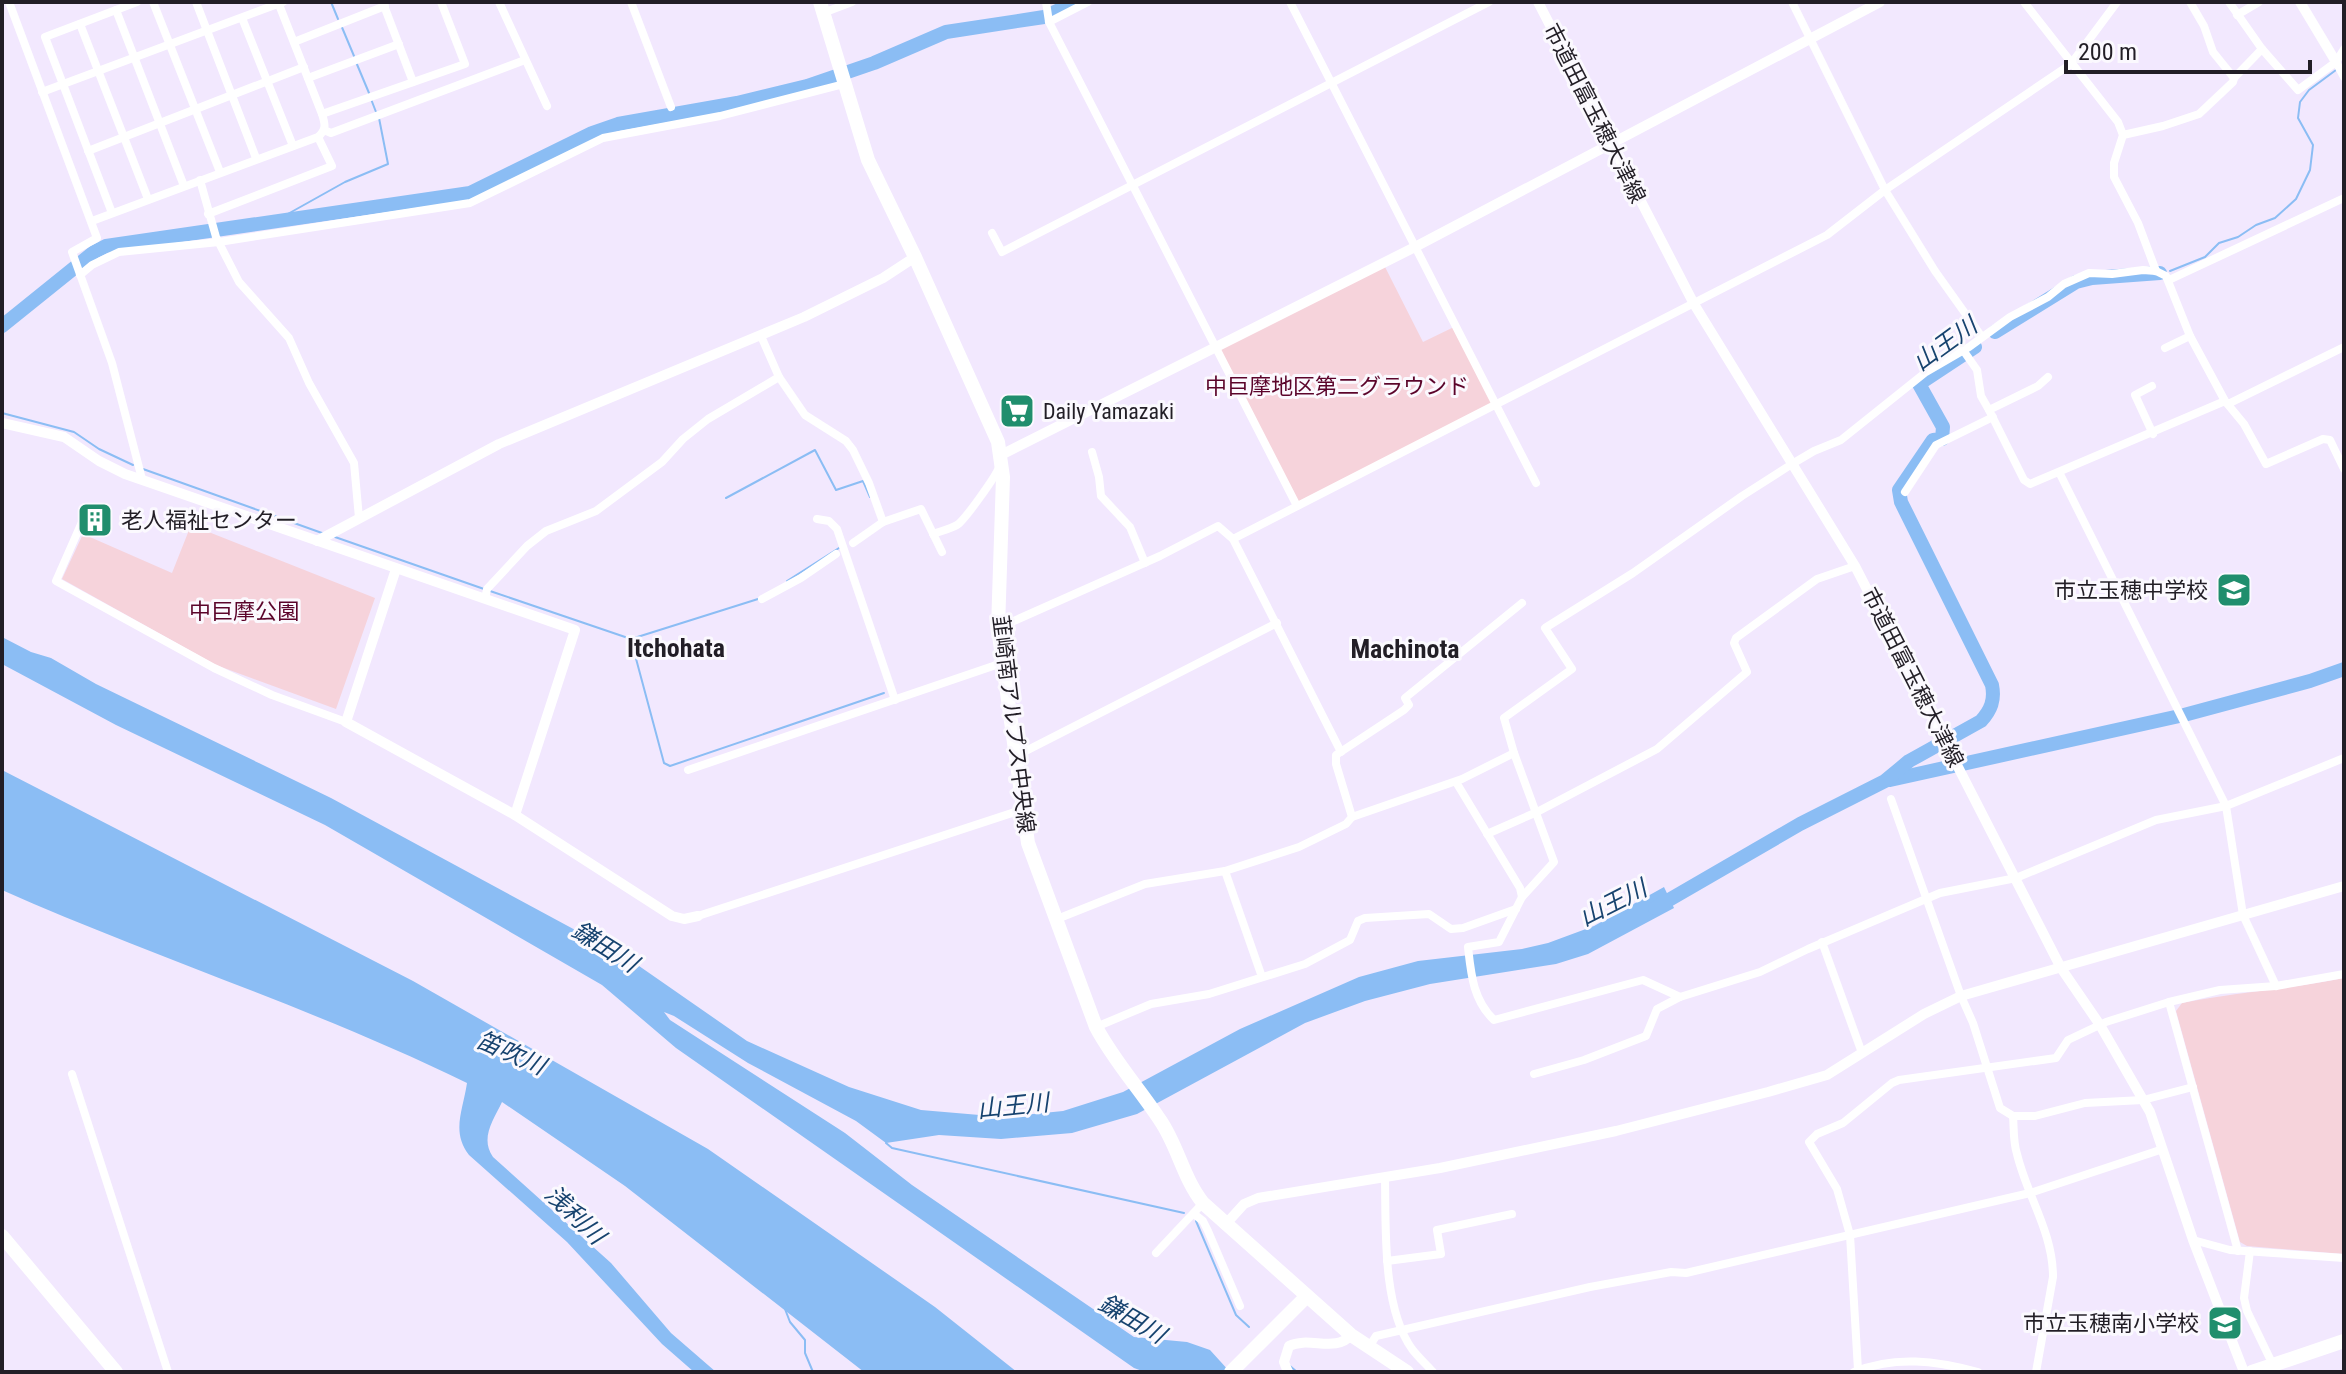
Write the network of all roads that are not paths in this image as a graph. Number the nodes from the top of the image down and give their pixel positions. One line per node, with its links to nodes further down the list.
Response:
1 (9, 2): 50 (street)
2 (137, 2): 25 (street)
3 (153, 2): 34 (street)
4 (196, 2): 30 (street)
5 (441, 2): 47 (street)
6 (499, 2): 38 (street)
7 (631, 2): 53 (street)
8 (852, 2): 24 (street)
9 (1046, 2): 28 (street)
10 (1088, 2): 28 (street)
11 (1290, 2): 48 (street)
12 (1489, 2): 48 (street)
13 (1538, 2): 60 (street, 市道田富玉穂大津線)
14 (1792, 2): 31 (street)
15 (1880, 2): 31 (street)
16 (2024, 2): 39 (street)
17 (2117, 2): 39 (street)
18 (2190, 2): 45 (street)
19 (2229, 2): 26 (street)
20 (2259, 2): 26 (street)
21 (2300, 2): 41 (street)
22 (280, 3): 27 (street); 32 (street)
23 (384, 4): 32 (street); 33 (street)
24 (821, 8): 43 (main road, 韮崎南アルプス中央線)
25 (116, 10): 29 (street); 37 (street)
26 (2237, 15): 35 (street)
27 (242, 18): 30 (street); 46 (street)
28 (1049, 18): 66 (street)
29 (80, 24): 42 (street); 49 (street)
30 (207, 31): 34 (street); 51 (street)
31 (1811, 39): 60 (street); 68 (street)
32 (294, 42): 40 (street)
33 (399, 44): 44 (street); 47 (street)
34 (170, 45): 37 (street); 54 (street)
35 (2262, 49): 41 (street); 45 (street)
36 (2344, 49): 41 (street)
37 (134, 58): 42 (street); 56 (street)
38 (525, 60): 52 (street); 57 (street)
39 (2071, 64): 58 (street); 68 (street)
40 (304, 67): 44 (street); 46 (street)
41 (2340, 70)
42 (98, 72): 49 (street); 59 (street)
43 (842, 77): 75 (street); 77 (main road, 韮崎南アルプス中央線)
44 (308, 78): 55 (street)
45 (2234, 78): 58 (street)
46 (268, 81): 51 (street); 61 (street)
47 (413, 82): 55 (street)
48 (1332, 83): 66 (street); 76 (street)
49 (63, 84): 50 (street); 62 (street)
50 (42, 92): 73 (street)
51 (232, 95): 54 (street); 63 (street)
52 (547, 106)
53 (671, 107)
54 (195, 109): 56 (street); 64 (street)
55 (322, 114): 57 (street)
56 (160, 123): 59 (street); 67 (street)
57 (321, 134): 61 (street); 72 (street)
58 (2123, 135): 79 (street)
59 (124, 137): 62 (street); 70 (street)
60 (1611, 145): 76 (street); 81 (street, 市道田富玉穂大津線)
61 (293, 146): 63 (street)
62 (88, 151): 71 (street)
63 (256, 158): 64 (street)
64 (220, 172): 65 (street)
65 (200, 180): 67 (street); 72 (street)
66 (1133, 185): 74 (street); 85 (street)
67 (184, 186): 70 (street)
68 (1885, 190): 81 (street); 84 (street)
69 (2344, 198): 80 (street)
70 (148, 199): 71 (street)
71 (112, 213): 73 (street)
72 (208, 214): 75 (street)
73 (92, 221): 78 (street)
74 (992, 233)
75 (217, 239): 78 (street); 106 (street)
76 (1415, 247): 85 (street); 93 (street)
77 (915, 257): 82 (street); 98 (main road, 韮崎南アルプス中央線)
78 (78, 269): 102 (street)
79 (2156, 271): 80 (street); 84 (street)
80 (2169, 280): 83 (street)
81 (1694, 304): 93 (street); 99 (street, 市道田富玉穂大津線)
82 (761, 336): 89 (street); 106 (street)
83 (2190, 336): 87 (street); 92 (street)
84 (1982, 337): 88 (street)
85 (1215, 346): 98 (street); 105 (street)
86 (2344, 347): 92 (street)
87 (2165, 348)
88 (1963, 350): 94 (street); 99 (street)
89 (779, 377): 109 (street); 119 (street)
90 (2048, 377): 94 (street)
91 (2152, 386): 96 (street)
92 (2226, 402): 96 (street); 100 (street)
93 (1497, 404): 103 (street); 105 (street)
94 (1991, 414): 101 (street); 104 (street)
95 (2, 423): 102 (street)
96 (2153, 434): 101 (street)
97 (1092, 452): 116 (street)
98 (1001, 455): 110 (street); 123 (main road, 韮崎南アルプス中央線)
99 (1792, 464): 117 (street, 市道田富玉穂大津線); 128 (street)
100 (2344, 469)
101 (2059, 472): 134 (street)
102 (142, 479): 112 (street)
103 (1536, 483)
104 (1905, 492)
105 (1297, 506): 111 (street)
106 (359, 518): 112 (street)
107 (817, 519): 125 (street)
108 (82, 522): 126 (street)
109 (883, 522): 110 (street); 113 (street)
110 (933, 534): 114 (street)
111 (1233, 539): 116 (street); 122 (street)
112 (317, 541): 118 (street)
113 (853, 543)
114 (942, 552)
115 (836, 554): 120 (street)
116 (1145, 563): 123 (street)
117 (1855, 566): 136 (street); 141 (street, 市道田富玉穂大津線)
118 (396, 569): 119 (street); 126 (street)
119 (485, 599): 137 (street)
120 (762, 599)
121 (1522, 603): 127 (street)
122 (1277, 623): 127 (street); 129 (street)
123 (998, 628): 124 (main road, 韮崎南アルプス中央線)
124 (1002, 663): 125 (street); 129 (main road, 韮崎南アルプス中央線)
125 (895, 700): 131 (street)
126 (346, 722): 137 (street)
127 (1341, 752): 138 (street)
128 (1514, 753): 132 (street); 136 (street)
129 (1016, 756): 135 (main road, 韮崎南アルプス中央線)
130 (2344, 758): 134 (street)
131 (688, 770)
132 (1456, 782): 138 (street); 139 (street)
133 (1891, 799): 144 (street)
134 (2226, 806): 141 (street); 146 (street)
135 (1024, 809): 147 (street); 148 (main road, 韮崎南アルプス中央線)
136 (1537, 812): 139 (street); 143 (street)
137 (515, 815): 147 (street)
138 (1352, 817): 140 (street)
139 (1487, 834): 143 (street)
140 (1225, 871): 148 (street); 152 (street)
141 (2016, 878): 144 (street); 150 (street, 市道田富玉穂大津線)
142 (2344, 886): 146 (street)
143 (1522, 897): 145 (street)
144 (1928, 898): 149 (street); 154 (street)
145 (1516, 908): 152 (street); 155 (street)
146 (2243, 915): 150 (street); 153 (street)
147 (698, 916)
148 (1057, 919): 158 (main road, 韮崎南アルプス中央線)
149 (1822, 942): 155 (street); 159 (street)
150 (2061, 968): 154 (street); 157 (street, 市道田富玉穂大津線)
151 (2344, 974): 153 (street)
152 (1262, 977): 158 (street)
153 (2276, 986): 156 (street)
154 (1961, 996): 159 (street); 160 (street)
155 (1680, 997): 162 (street)
156 (2169, 1002): 157 (street); 163 (street)
157 (2100, 1025): 160 (street); 164 (street, 市道田富玉穂大津線)
158 (1096, 1027): 169 (main road, 韮崎南アルプス中央線)
159 (1862, 1053): 167 (street)
160 (1989, 1069): 165 (street); 172 (street)
161 (72, 1074): 189 (street)
162 (1534, 1074)
163 (2193, 1087): 164 (street); 175 (street)
164 (2143, 1100): 165 (street); 166 (street, 市道田富玉穂大津線)
165 (2013, 1116): 168 (street)
166 (2163, 1149): 168 (street); 174 (street, 市道田富玉穂大津線)
167 (1385, 1178): 171 (street); 179 (street)
168 (2030, 1193): 172 (street); 195 (street)
169 (1198, 1209): 171 (main road, 韮崎南アルプス中央線); 177 (street); 181 (street)
170 (1512, 1214): 179 (street)
171 (1225, 1225): 180 (main road, 韮崎南アルプス中央線)
172 (1850, 1235): 182 (street); 187 (street)
173 (2, 1236): 188 (main road)
174 (2193, 1240): 175 (street); 196 (street, 市道田富玉穂大津線)
175 (2238, 1251): 176 (street)
176 (2250, 1251): 178 (street); 186 (street)
177 (1156, 1253)
178 (2344, 1258)
179 (1387, 1261): 182 (street)
180 (1306, 1297): 183 (main road, 韮崎南アルプス中央線); 190 (main road)
181 (1240, 1306)
182 (1402, 1331): 185 (street); 193 (street)
183 (1351, 1335): 185 (main road, 韮崎南アルプス中央線); 191 (street)
184 (2344, 1341): 186 (main road)
185 (1369, 1347): 192 (main road, 韮崎南アルプス中央線)
186 (2273, 1365): 197 (main road)
187 (1856, 1371): 194 (street)
188 (116, 1372)
189 (168, 1372)
190 (1231, 1372)
191 (1288, 1372)
192 (1407, 1372)
193 (1433, 1372)
194 (1978, 1372)
195 (2036, 1372)
196 (2244, 1372)
197 (2252, 1372)

